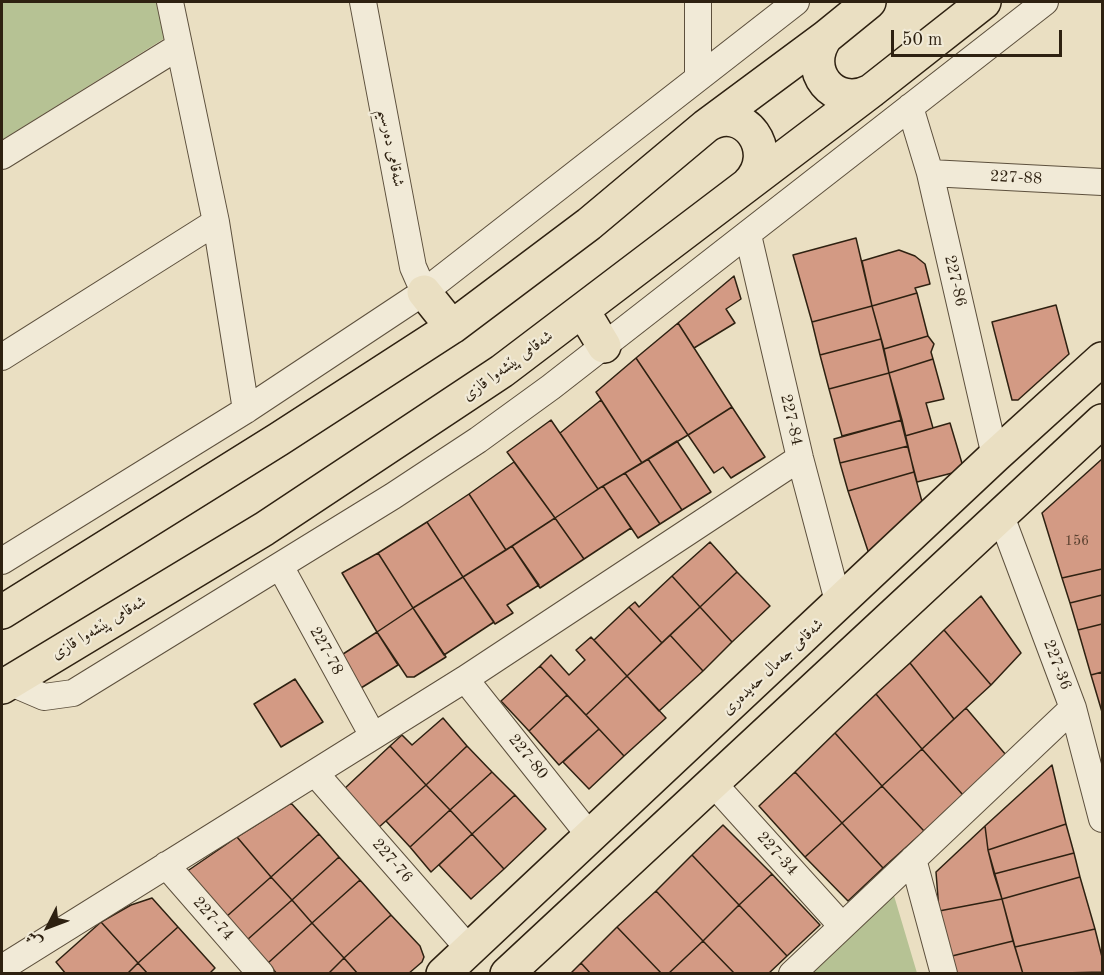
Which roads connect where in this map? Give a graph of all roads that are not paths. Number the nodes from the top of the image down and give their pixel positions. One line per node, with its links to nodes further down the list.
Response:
1 (170, 2): 9 (street)
2 (363, 2): 20 (street, شەقامی دەرسیم)
3 (698, 2): 10 (street)
4 (796, 2): 10 (street)
5 (869, 2): 8 (main road)
6 (984, 2): 11 (main road, شەقامی پێشەوا قازی)
7 (1045, 2): 12 (street)
8 (826, 37): 11 (main road); 13 (main road)
9 (178, 47): 14 (street); 18 (street)
10 (698, 76): 20 (street)
11 (871, 91): 17 (main road, شەقامی پێشەوا قازی)
12 (910, 107): 15 (street, 227-86); 19 (street)
13 (706, 126): 17 (main road); 22 (main road)
14 (2, 156)
15 (930, 173): 16 (street, 227-88); 28 (street, 227-86)
16 (1102, 182)
17 (748, 184): 21 (main road, شەقامی پێشەوا قازی)
18 (216, 222): 24 (street); 26 (street)
19 (748, 235): 23 (street); 29 (street, 227-84)
20 (424, 292): 22 (main road); 26 (street)
21 (583, 311): 23 (main road); 36 (main road, شەقامی پێشەوا قازی)
22 (452, 327): 34 (main road)
23 (604, 346): 32 (street)
24 (2, 357)
25 (1102, 359): 28 (main road, شەقامی جەمال حەیدەری)
26 (246, 410): 31 (street)
27 (1102, 421): 30 (main road)
28 (995, 456): 33 (main road, شەقامی جەمال حەیدەری)
29 (800, 458): 33 (street, 227-84); 35 (street)
30 (1001, 516): 37 (street, 227-36); 40 (main road)
31 (2, 561)
32 (280, 566): 36 (street); 38 (street, 227-78)
33 (839, 605): 42 (main road, شەقامی جەمال حەیدەری)
34 (2, 612)
35 (465, 679): 38 (street); 42 (street, 227-80)
36 (5, 684)
37 (1073, 708): 41 (street, 227-36); 43 (street)
38 (373, 736): 39 (street)
39 (315, 772): 44 (street); 46 (street, 227-76)
40 (712, 782): 45 (street, 227-34); 50 (main road)
41 (1102, 819)
42 (590, 836): 46 (main road, شەقامی جەمال حەیدەری)
43 (913, 859): 45 (street); 52 (street)
44 (166, 865): 47 (street); 48 (street, 227-74)
45 (842, 926): 51 (street)
46 (469, 949): 49 (main road, شەقامی جەمال حەیدەری)
47 (18, 966)
48 (261, 974)
49 (443, 974)
50 (507, 974)
51 (792, 974)
52 (944, 974)

